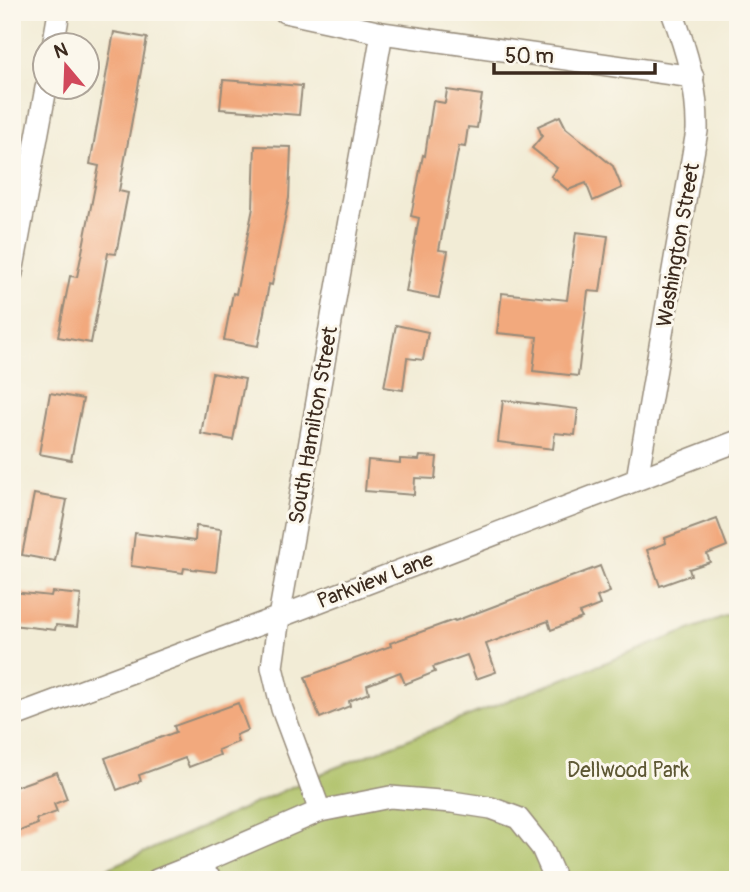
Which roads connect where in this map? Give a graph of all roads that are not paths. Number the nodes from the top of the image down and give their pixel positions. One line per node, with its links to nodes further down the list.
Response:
1 (59, 12): 4 (street)
2 (285, 12): 5 (street)
3 (672, 12): 6 (street, Washington Street)
4 (55, 32)
5 (382, 33): 6 (street); 11 (street, South Hamilton Street)
6 (693, 77): 10 (street, Washington Street)
7 (43, 102): 8 (street)
8 (12, 273)
9 (738, 441): 10 (street, Parkview Lane)
10 (637, 479): 11 (street, Parkview Lane)
11 (279, 617): 12 (street, Parkview Lane); 13 (street, South Hamilton Street)
12 (12, 717)
13 (320, 811): 14 (street); 17 (street)
14 (195, 865): 15 (street); 16 (street)
15 (157, 880)
16 (212, 880)
17 (556, 880)

